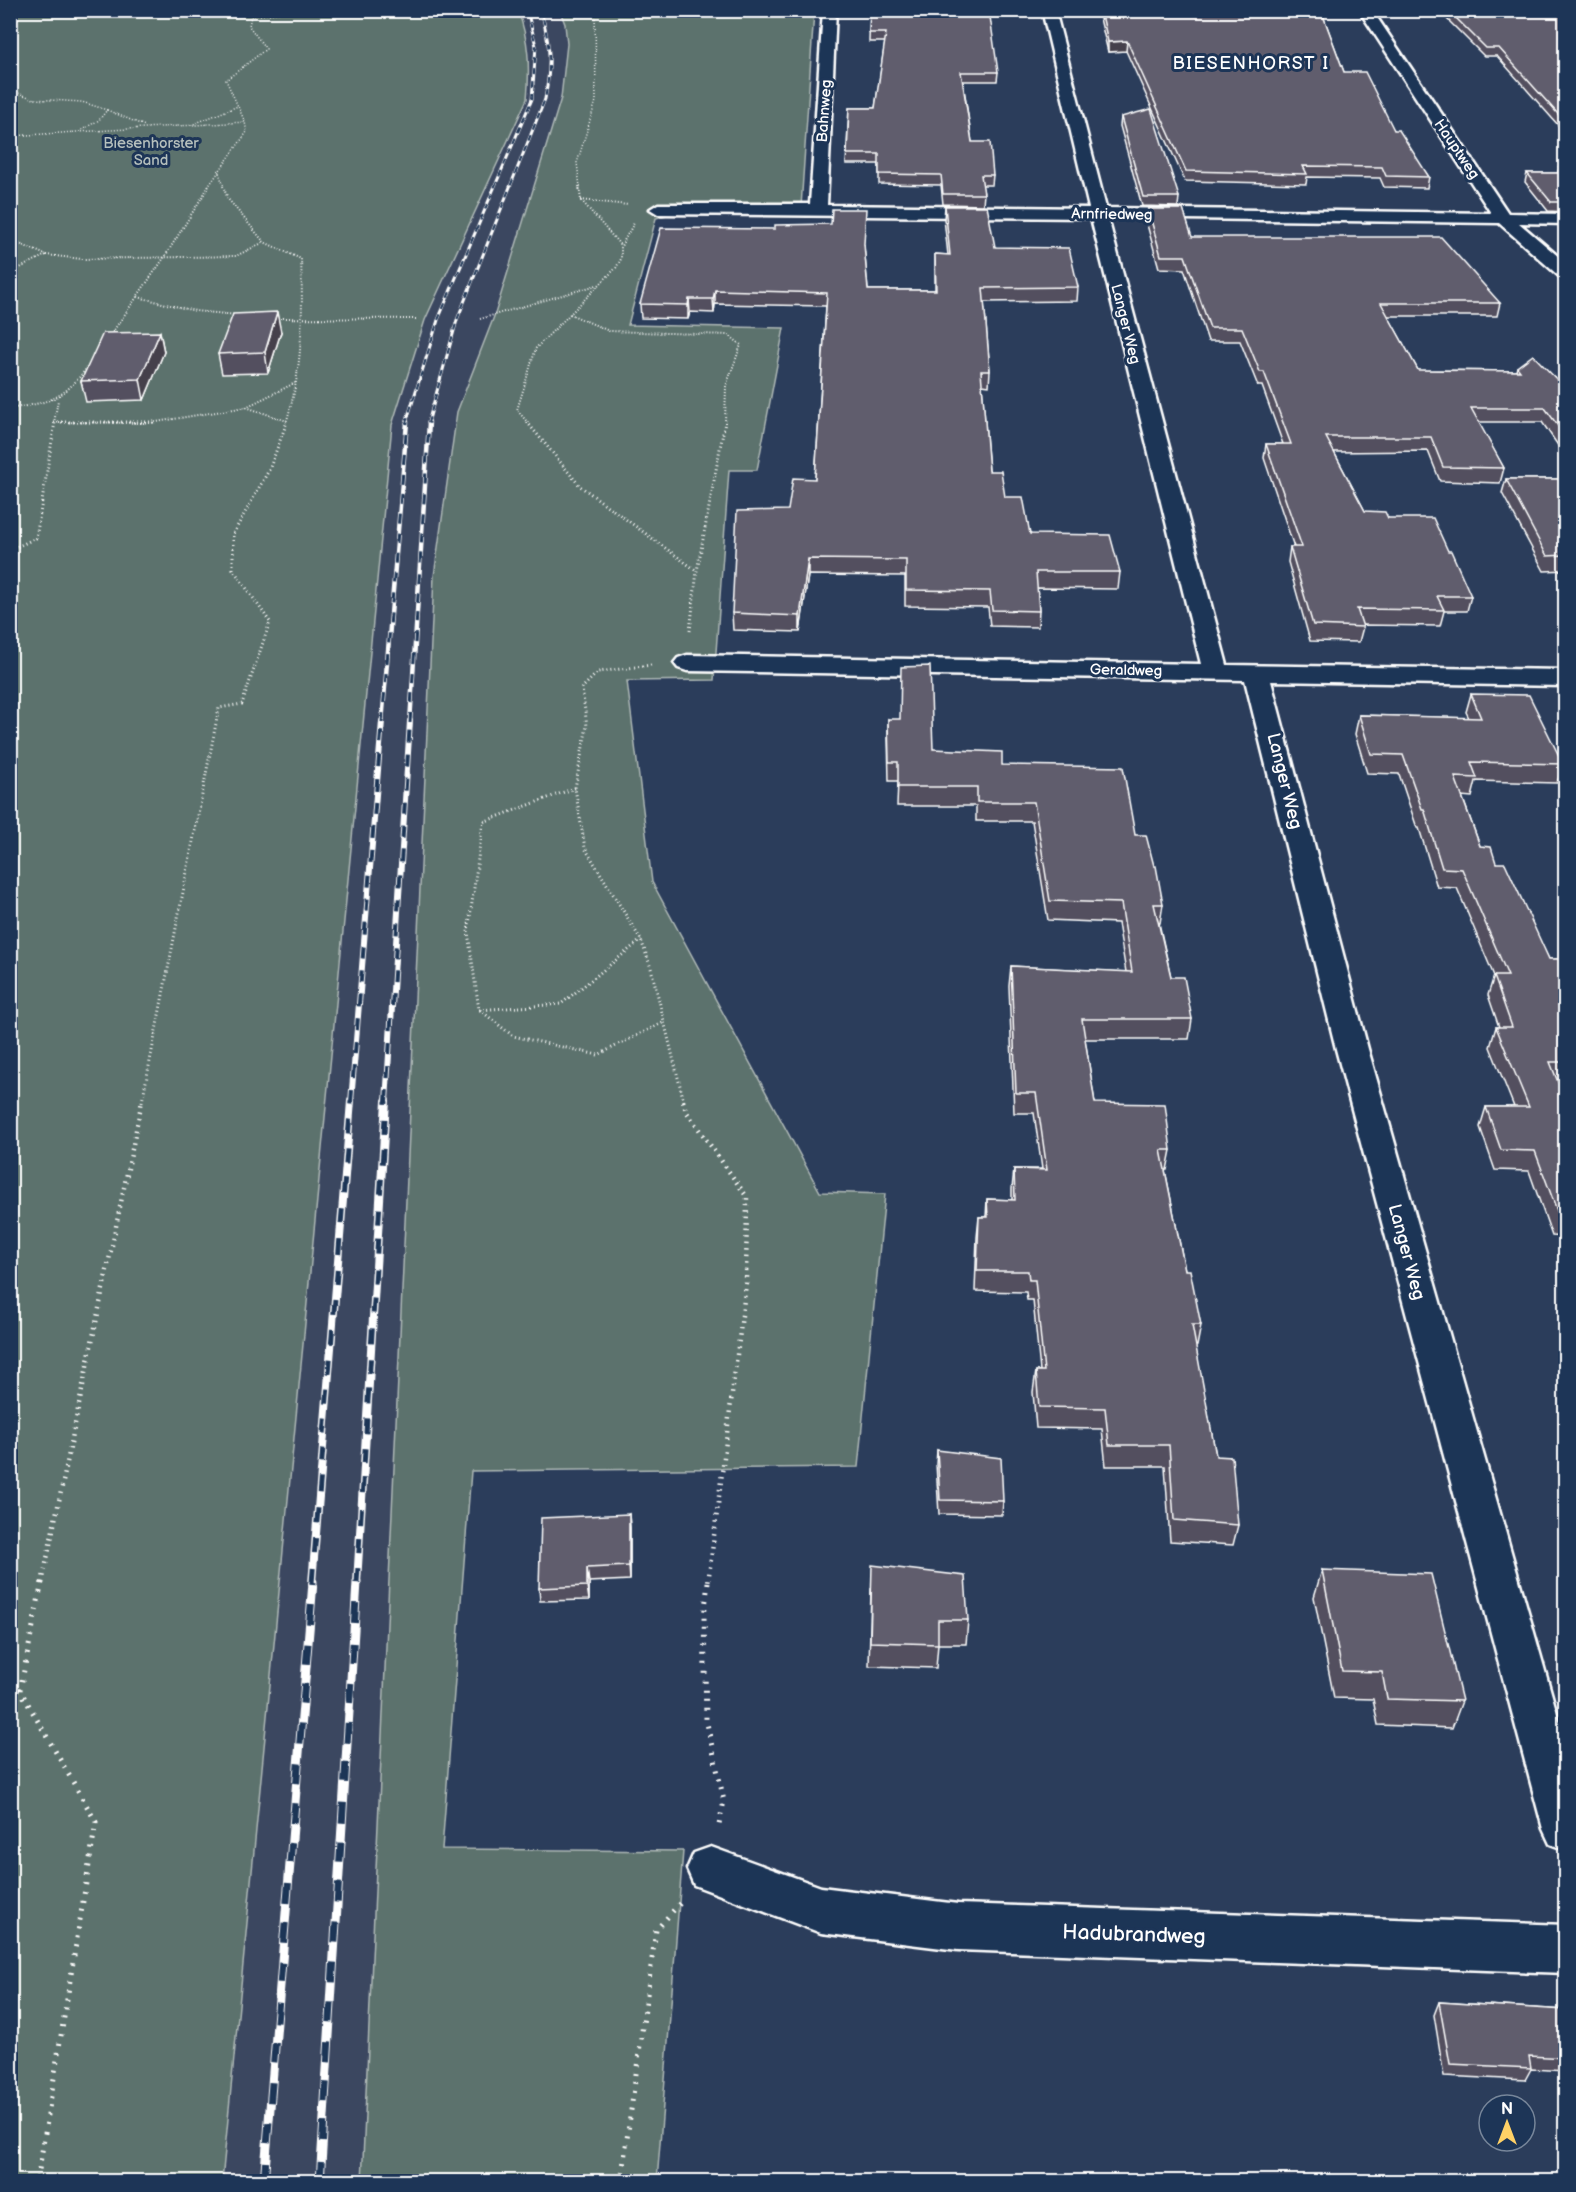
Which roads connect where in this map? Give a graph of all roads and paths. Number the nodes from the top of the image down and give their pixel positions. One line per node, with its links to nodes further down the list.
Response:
1 (252, 10): 7 (path)
2 (299, 10): 7 (path)
3 (595, 10): 17 (path)
4 (830, 10): 19 (street, Bahnweg)
5 (1048, 10): 20 (street, Langer Weg)
6 (1365, 10): 21 (street, Hauptweg)
7 (251, 16): 9 (path)
8 (10, 90): 10 (path)
9 (238, 106): 11 (path); 12 (path)
10 (107, 110): 13 (path); 14 (path)
11 (245, 122): 12 (path); 16 (path)
12 (188, 126): 13 (path)
13 (148, 128): 14 (path)
14 (80, 132): 15 (path)
15 (10, 136)
16 (219, 170): 24 (path); 27 (path)
17 (581, 200): 18 (path); 25 (path)
18 (658, 209): 19 (street, Arnfriedweg); 25 (path)
19 (818, 211): 20 (street, Arnfriedweg)
20 (1098, 214): 21 (street, Arnfriedweg); 50 (street, Langer Weg)
21 (1503, 218): 22 (street, Arnfriedweg); 29 (street, Hauptweg)
22 (1566, 219)
23 (10, 240): 26 (path)
24 (264, 242): 27 (path); 37 (path)
25 (621, 246): 30 (path)
26 (46, 255): 27 (path); 28 (path)
27 (164, 258): 31 (path)
28 (10, 273)
29 (1566, 273)
30 (598, 285): 32 (path); 36 (path)
31 (138, 297): 33 (path); 38 (path)
32 (570, 314): 47 (path); 47 (path)
33 (238, 315)
34 (271, 318): 37 (path)
35 (416, 319): 37 (path)
36 (480, 319)
37 (303, 320): 40 (path)
38 (104, 344)
39 (91, 362): 41 (path)
40 (296, 383): 42 (path); 44 (path)
41 (58, 400): 43 (path); 45 (path)
42 (246, 407): 44 (path); 45 (path)
43 (10, 409)
44 (287, 421): 58 (path)
45 (53, 422): 46 (path)
46 (10, 550)
47 (697, 571): 48 (path)
48 (687, 663): 50 (street, Geraldweg)
49 (653, 664): 53 (path)
50 (1216, 672): 51 (street, Geraldweg)
51 (1256, 672): 52 (street, Geraldweg); 59 (street, Langer Weg)
52 (1566, 678)
53 (575, 788): 54 (path); 55 (path)
54 (641, 940): 55 (path); 56 (path)
55 (479, 1010): 56 (path)
56 (664, 1022): 60 (path)
57 (10, 1686): 58 (path)
58 (20, 1690): 62 (path)
59 (1566, 1829)
60 (711, 1869): 61 (street, Hadubrandweg); 63 (path)
61 (1566, 1949)
62 (37, 2181)
63 (621, 2181)

